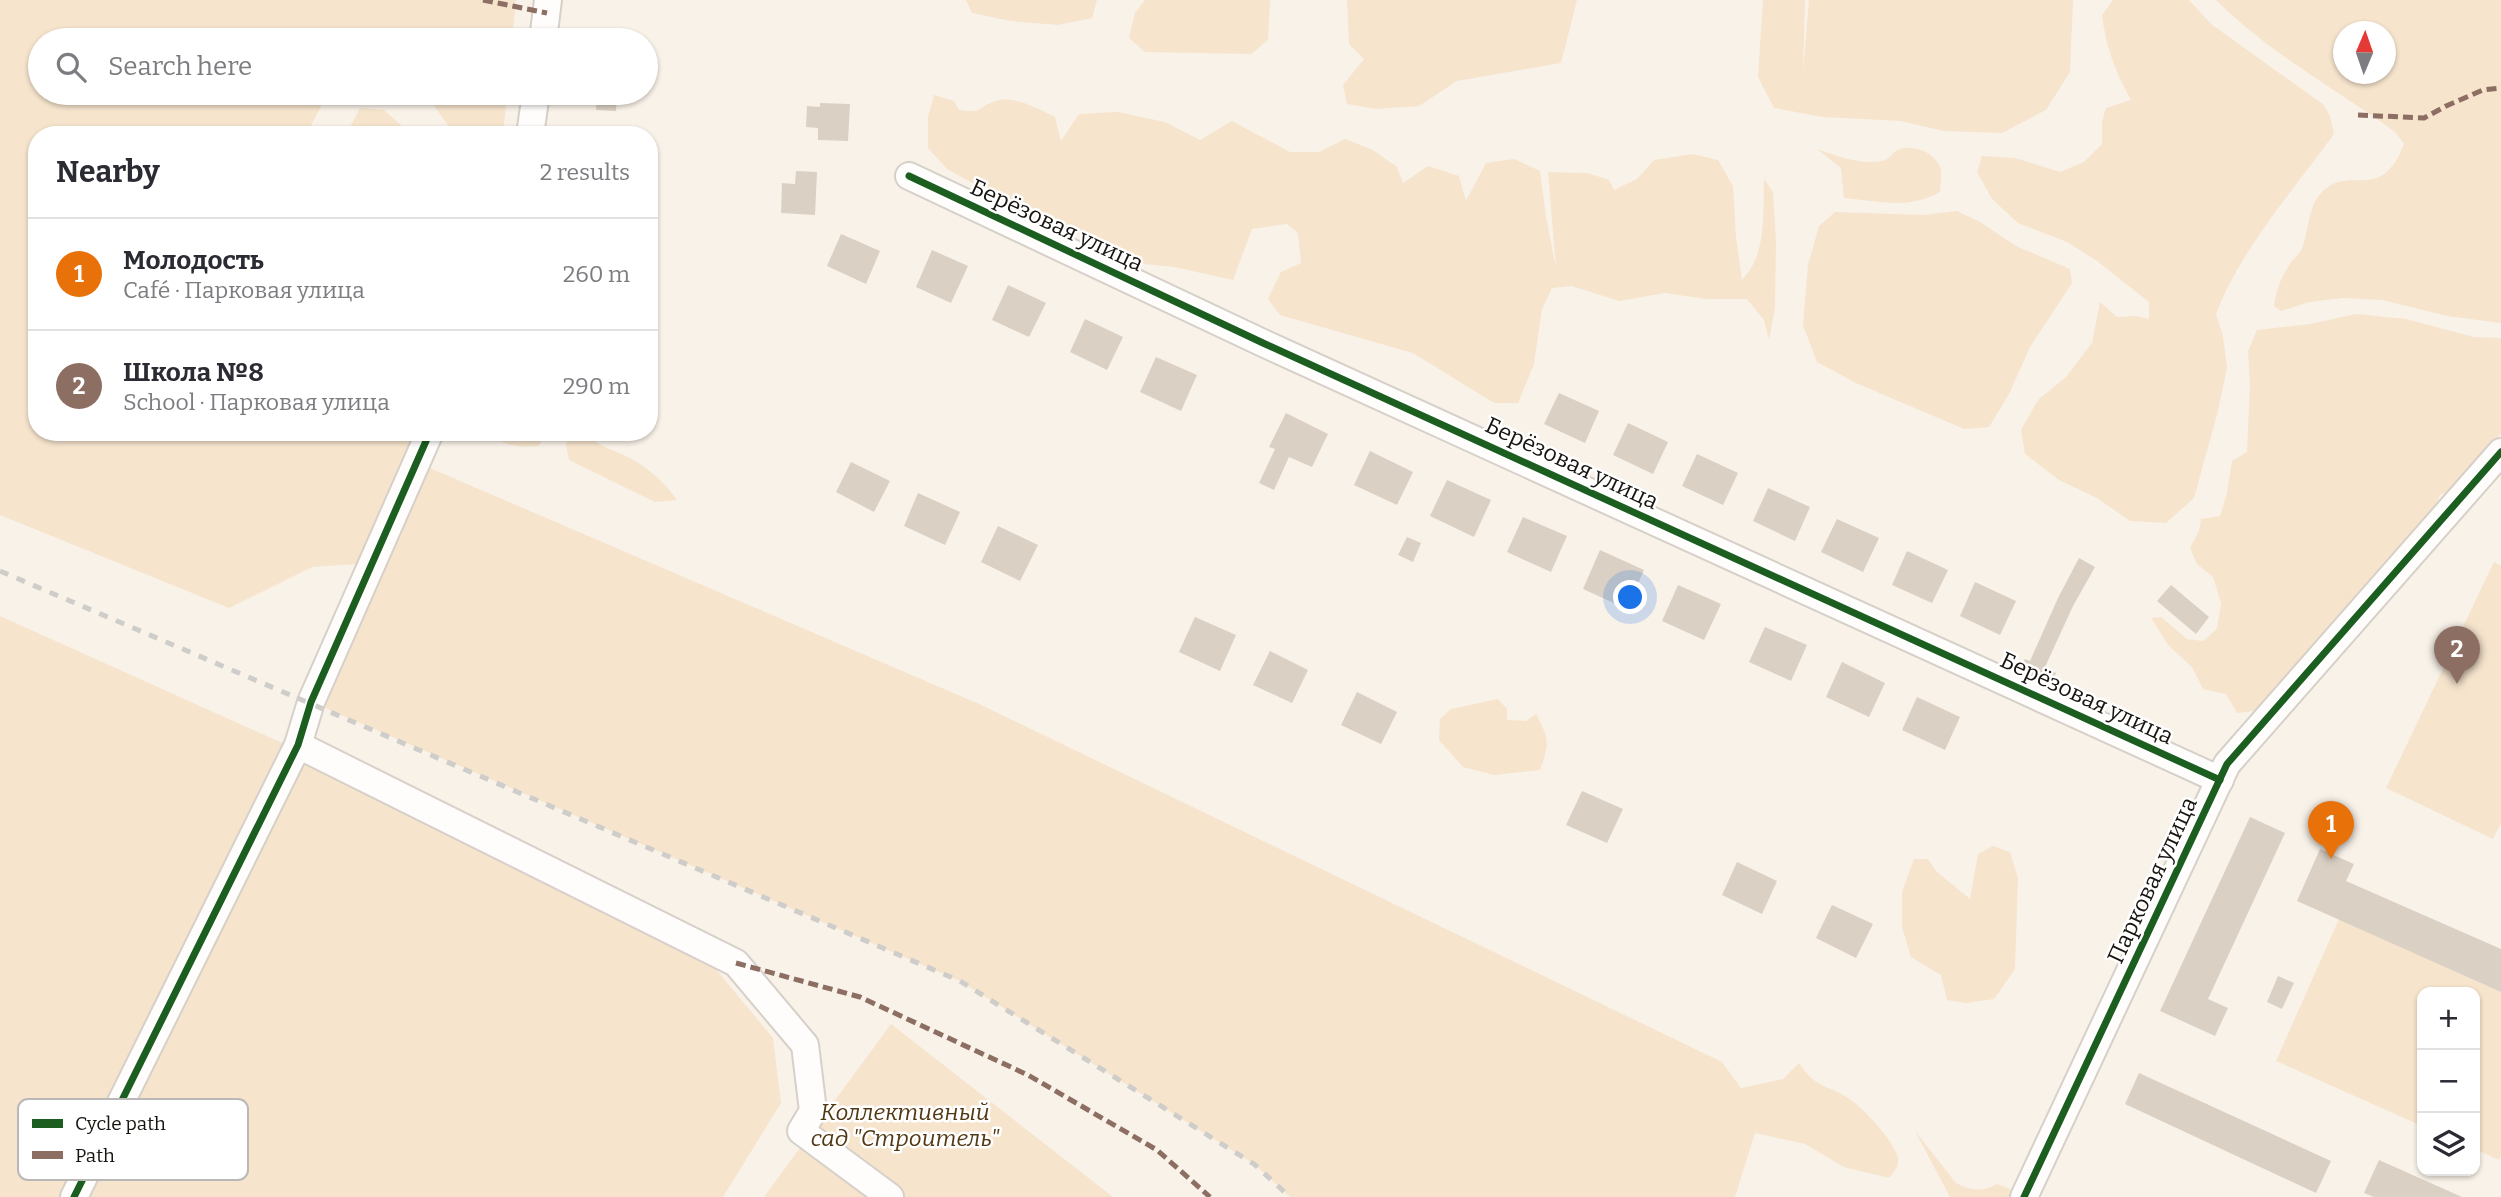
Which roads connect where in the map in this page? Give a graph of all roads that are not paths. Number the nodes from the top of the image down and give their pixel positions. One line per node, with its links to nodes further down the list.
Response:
1 (547, 7): 2 (street)
2 (544, 28)
3 (534, 105): 4 (street)
4 (531, 126)
5 (909, 176): 9 (street, Берёзовая улица)
6 (426, 441): 8 (street)
7 (2501, 452): 9 (street, Парковая улица)
8 (299, 745): 10 (street); 13 (street)
9 (2220, 780): 14 (street, Парковая улица)
10 (123, 1099)
11 (82, 1180): 12 (street)
12 (74, 1197)
13 (890, 1197)
14 (2024, 1197)

